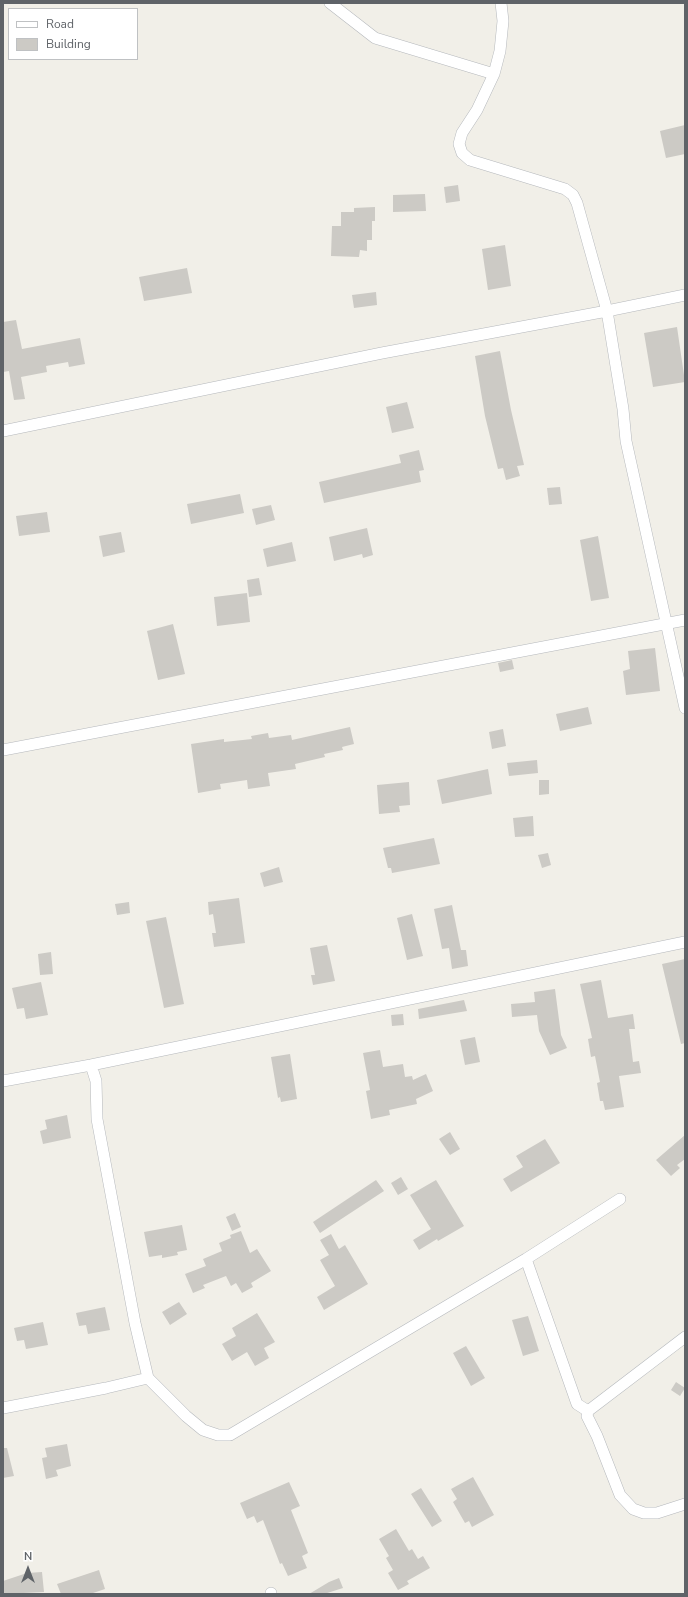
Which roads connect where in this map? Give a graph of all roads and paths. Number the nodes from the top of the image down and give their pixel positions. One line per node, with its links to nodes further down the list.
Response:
1 (330, 3): 3 (street)
2 (501, 3): 3 (street)
3 (494, 74): 5 (street)
4 (685, 294): 5 (street)
5 (606, 312): 6 (street); 8 (street)
6 (3, 431)
7 (685, 620): 8 (street)
8 (666, 624): 9 (street); 10 (street)
9 (685, 708)
10 (3, 750)
11 (685, 942): 12 (street)
12 (91, 1065): 13 (street); 17 (street)
13 (3, 1081)
14 (620, 1199): 15 (street)
15 (526, 1259): 17 (street); 19 (street)
16 (685, 1337): 19 (street)
17 (148, 1378): 18 (street)
18 (3, 1408)
19 (588, 1411): 20 (street)
20 (685, 1504)

